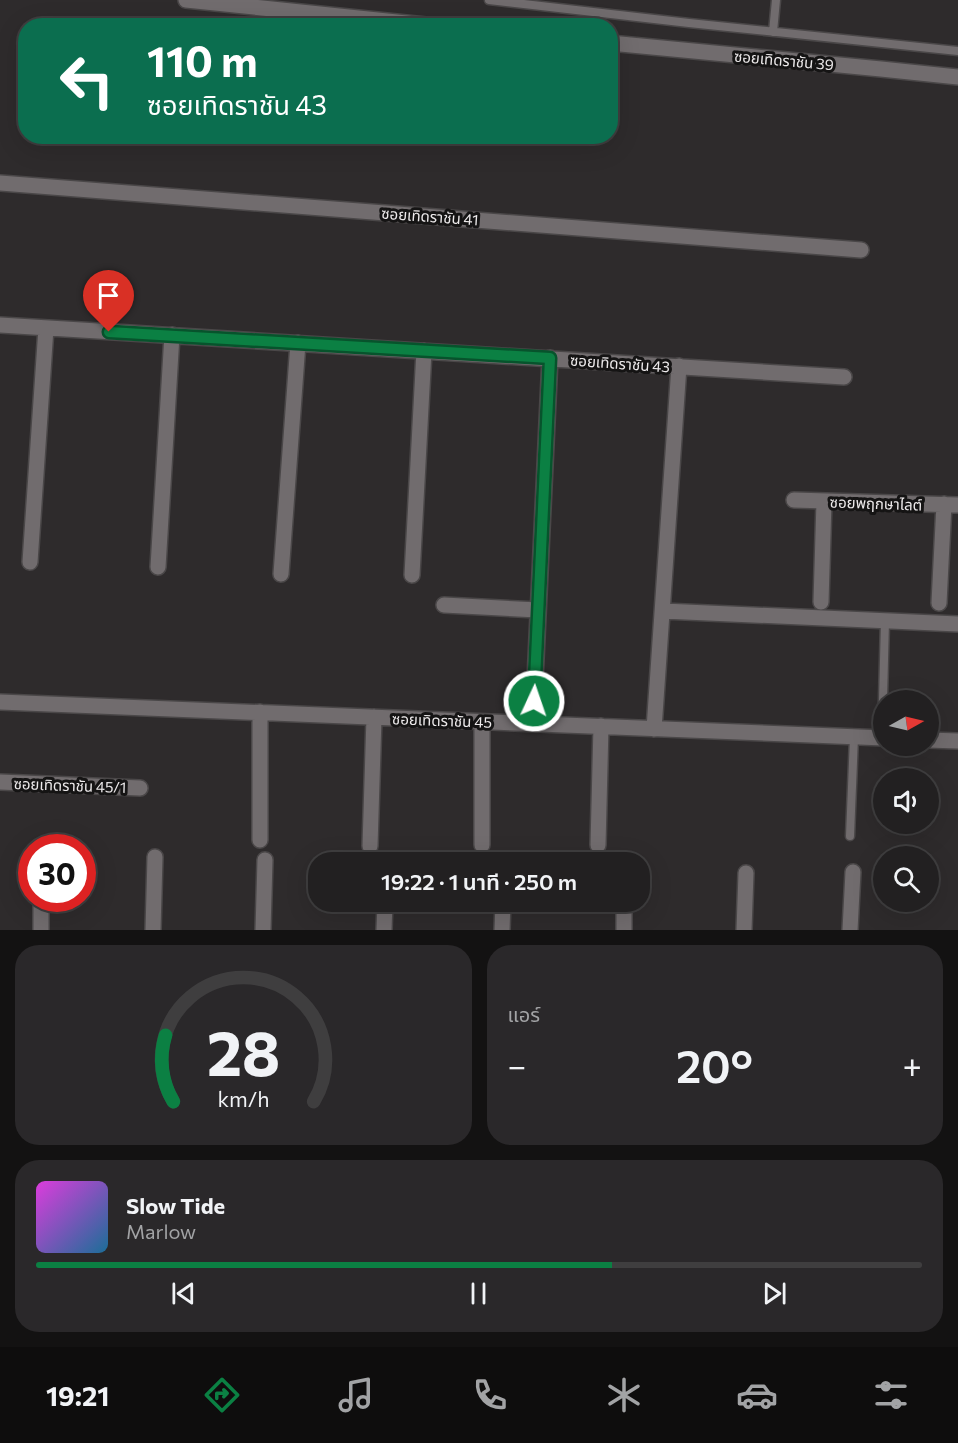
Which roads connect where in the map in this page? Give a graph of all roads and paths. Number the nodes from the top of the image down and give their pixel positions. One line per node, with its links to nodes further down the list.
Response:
1 (186, 0): 5 (street)
2 (489, 0): 4 (lane)
3 (776, 0): 6 (lane)
4 (563, 4): 6 (lane)
5 (358, 18)
6 (772, 32): 8 (lane)
7 (618, 44): 9 (street, ซอยเทิดราชัน 39)
8 (958, 51)
9 (958, 77)
10 (0, 183): 11 (street, ซอยเทิดราชัน 41)
11 (861, 250)
12 (0, 325): 13 (street, ซอยเทิดราชัน 43)
13 (46, 328): 14 (street, ซอยเทิดราชัน 43); 23 (street)
14 (172, 336): 15 (street, ซอยเทิดราชัน 43); 24 (street)
15 (298, 343): 16 (street, ซอยเทิดราชัน 43); 25 (street)
16 (424, 351): 17 (street, ซอยเทิดราชัน 43); 26 (street)
17 (550, 358): 18 (street, ซอยเทิดราชัน 43); 30 (street)
18 (680, 366): 19 (street, ซอยเทิดราชัน 43); 31 (street)
19 (844, 376)
20 (794, 500): 21 (street, ซอยพฤกษาไลต์)
21 (824, 501): 22 (street, ซอยพฤกษาไลต์); 27 (street)
22 (951, 505): 28 (street)
23 (30, 562)
24 (159, 567)
25 (281, 574)
26 (412, 575)
27 (821, 602)
28 (939, 603)
29 (444, 605): 30 (street)
30 (538, 610): 39 (street)
31 (663, 611): 32 (street); 41 (street)
32 (885, 621): 33 (street); 34 (lane)
33 (958, 624)
34 (884, 690)
35 (0, 702): 36 (street, ซอยเทิดราชัน 45)
36 (260, 712): 37 (street, ซอยเทิดราชัน 45); 49 (street)
37 (374, 717): 38 (street, ซอยเทิดราชัน 45); 52 (street)
38 (482, 722): 39 (street, ซอยเทิดราชัน 45); 50 (street)
39 (533, 723): 40 (street, ซอยเทิดราชัน 45)
40 (601, 726): 41 (street, ซอยเทิดราชัน 45); 51 (street)
41 (654, 729): 42 (street, ซอยเทิดราชัน 45)
42 (854, 737): 43 (street, ซอยเทิดราชัน 45); 48 (lane)
43 (873, 738)
44 (939, 740): 45 (street)
45 (958, 741)
46 (0, 783): 47 (street, ซอยเทิดราชัน 45/1)
47 (140, 788)
48 (850, 836)
49 (260, 840)
50 (482, 845)
51 (598, 845)
52 (370, 846)
53 (155, 857): 62 (street)
54 (265, 860): 63 (street)
55 (854, 872): 68 (street)
56 (746, 873): 67 (street)
57 (42, 912): 61 (street)
58 (385, 912): 64 (street)
59 (503, 912): 65 (street)
60 (624, 912): 66 (street)
61 (41, 930)
62 (153, 930)
63 (263, 930)
64 (384, 930)
65 (502, 930)
66 (624, 930)
67 (744, 930)
68 (850, 930)

